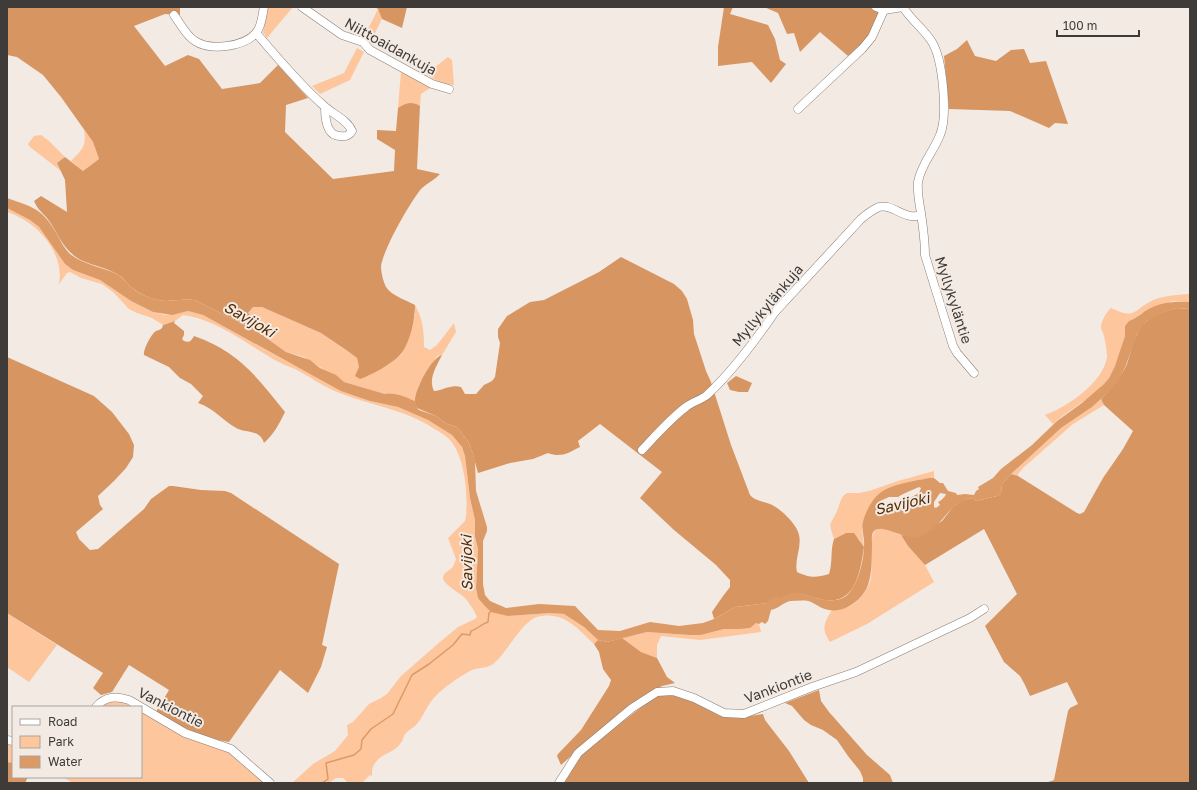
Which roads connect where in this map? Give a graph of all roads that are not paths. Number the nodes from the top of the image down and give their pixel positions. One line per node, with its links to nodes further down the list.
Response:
1 (264, 7): 7 (street)
2 (302, 7): 8 (street, Niittoaidankuja)
3 (876, 7): 5 (street)
4 (903, 7): 5 (street); 11 (street, Myllykyläntie)
5 (884, 10): 10 (street)
6 (174, 15): 7 (street)
7 (256, 34): 9 (street)
8 (449, 90)
9 (324, 107)
10 (798, 109)
11 (921, 215): 12 (street, Myllykyläntie); 13 (street, Myllykylänkuja)
12 (974, 373)
13 (642, 450)
14 (984, 609): 19 (street, Vankiontie)
15 (97, 706): 16 (street, Vankiontie)
16 (139, 706)
17 (142, 708): 18 (street, Vankiontie)
18 (270, 783)
19 (559, 783)

